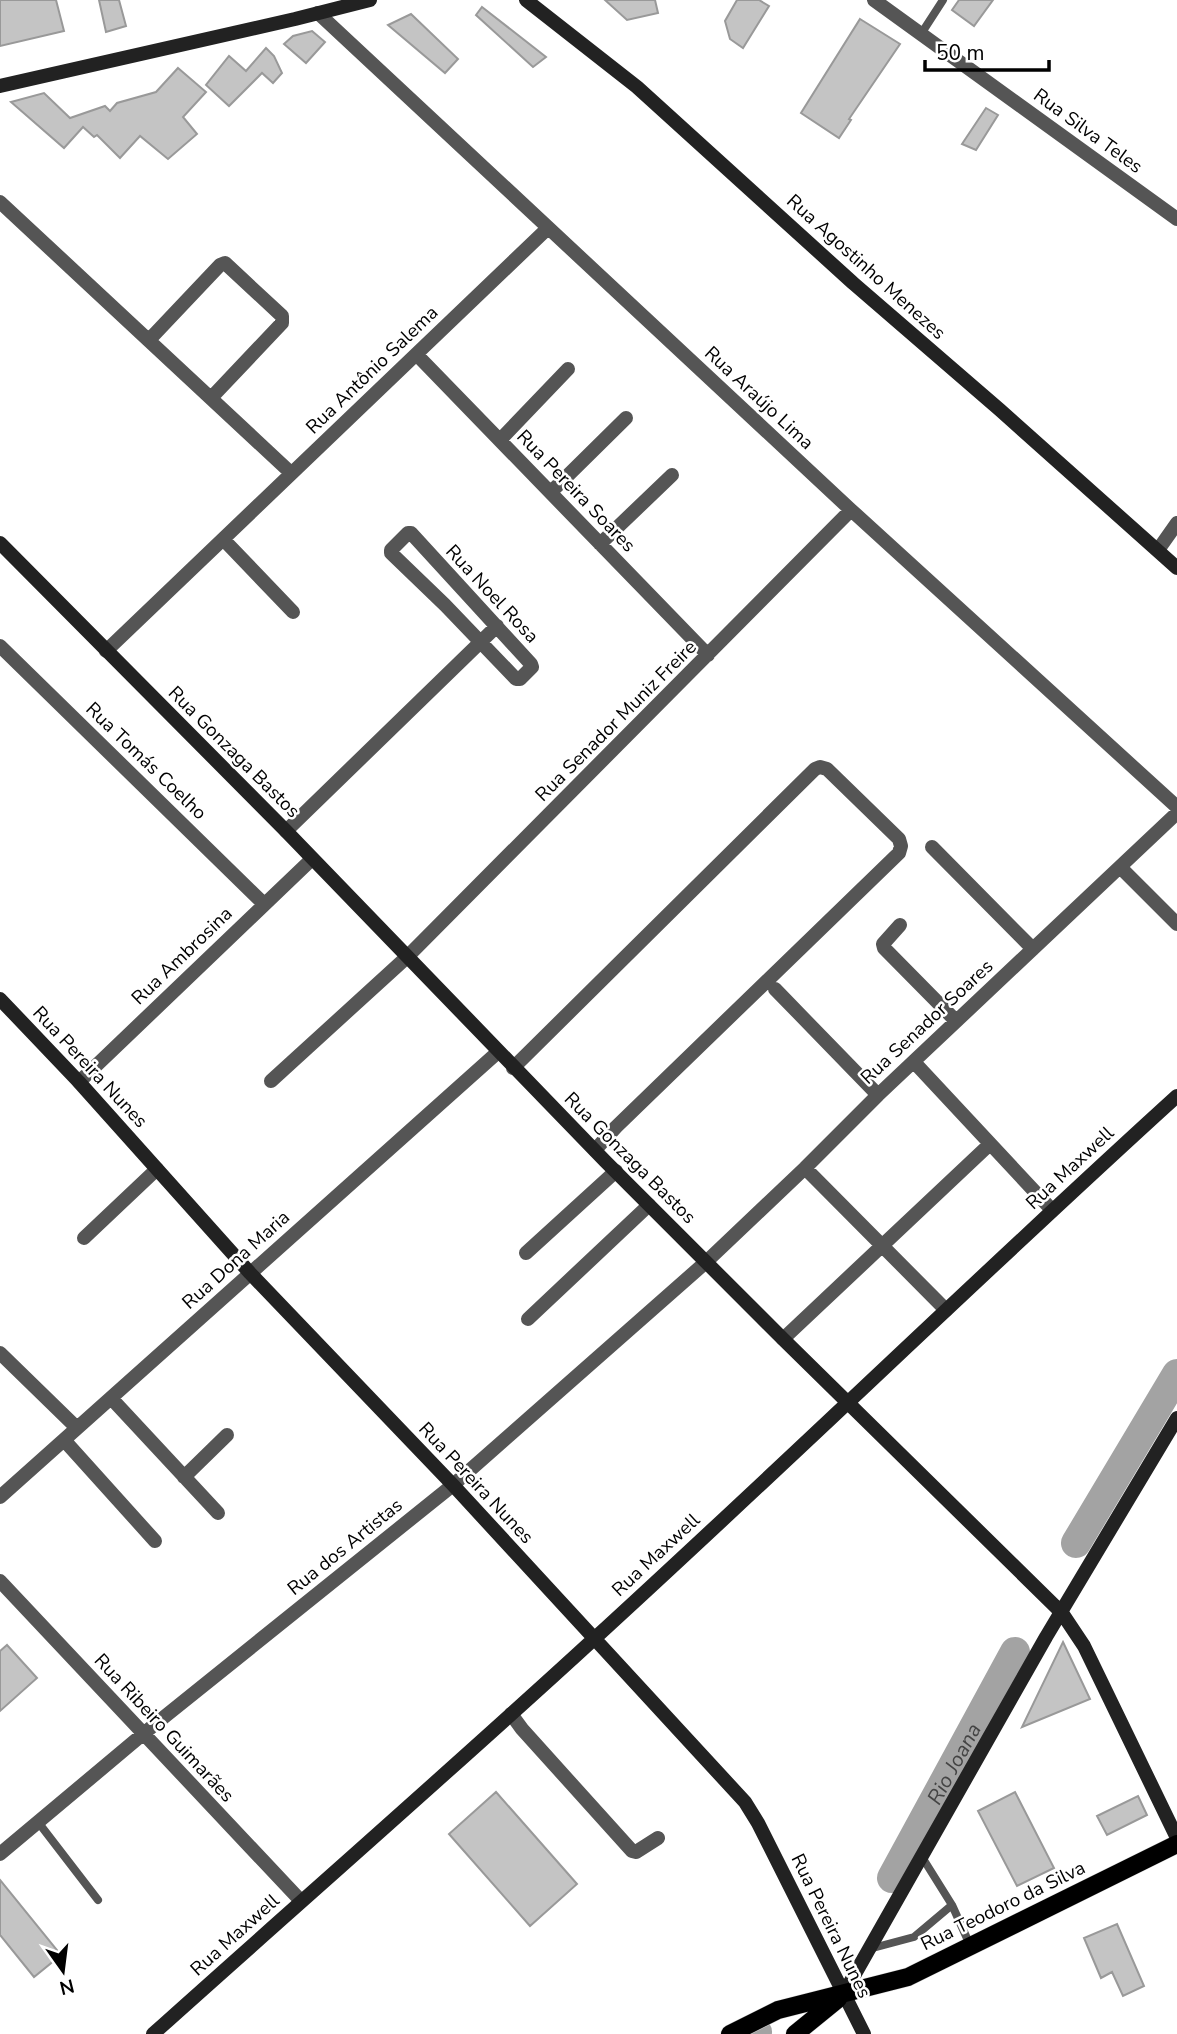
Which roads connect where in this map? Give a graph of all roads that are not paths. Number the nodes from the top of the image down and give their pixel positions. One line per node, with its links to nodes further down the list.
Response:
1 (370, 0): 5 (main road)
2 (526, 0): 25 (main road, Rua Agostinho Menezes)
3 (874, 0): 6 (street, Rua Silva Teles)
4 (943, 0): 6 (lane)
5 (318, 13): 7 (main road); 10 (street, Rua Araújo Lima)
6 (921, 34): 9 (street, Rua Silva Teles)
7 (0, 86)
8 (0, 202): 11 (street)
9 (1177, 219)
10 (548, 228): 12 (street, Rua Antônio Salema); 20 (street, Rua Araújo Lima)
11 (149, 340): 14 (street); 14 (street)
12 (417, 355): 16 (street, Rua Pereira Soares); 17 (street, Rua Antônio Salema)
13 (568, 369): 16 (street)
14 (211, 398): 17 (street)
15 (626, 418): 19 (street)
16 (500, 440): 19 (street, Rua Pereira Soares)
17 (291, 473): 22 (street, Rua Antônio Salema)
18 (671, 475): 24 (street)
19 (551, 492): 24 (street, Rua Pereira Soares)
20 (851, 510): 32 (street, Rua Senador Muniz Freire); 33 (street, Rua Araújo Lima)
21 (1177, 523): 25 (street)
22 (223, 539): 27 (street); 31 (street, Rua Antônio Salema)
23 (0, 542): 31 (main road, Rua Gonzaga Bastos)
24 (600, 544): 32 (street, Rua Pereira Soares)
25 (1158, 550): 26 (main road, Rua Agostinho Menezes)
26 (1177, 568)
27 (293, 612)
28 (497, 626): 29 (street); 29 (street, Rua Noel Rosa); 29 (street, Rua Noel Rosa)
29 (482, 642): 35 (street)
30 (0, 646): 39 (street, Rua Tomás Coelho)
31 (106, 651): 35 (main road, Rua Gonzaga Bastos)
32 (708, 655): 43 (street, Rua Senador Muniz Freire)
33 (1177, 807)
34 (1177, 813): 38 (street, Rua Senador Soares)
35 (286, 831): 37 (main road, Rua Gonzaga Bastos)
36 (932, 847): 42 (street)
37 (312, 859): 39 (street, Rua Ambrosina); 43 (main road, Rua Gonzaga Bastos)
38 (1121, 868): 40 (street); 42 (street, Rua Senador Soares)
39 (264, 904): 51 (street, Rua Ambrosina)
40 (1177, 924)
41 (900, 925): 46 (street)
42 (1033, 949): 46 (street, Rua Senador Soares)
43 (407, 957): 47 (main road, Rua Gonzaga Bastos); 50 (street, Rua Senador Muniz Freire)
44 (775, 989): 52 (street)
45 (0, 999): 51 (main road, Rua Pereira Nunes)
46 (956, 1021): 48 (street, Rua Senador Soares)
47 (498, 1052): 49 (main road, Rua Gonzaga Bastos); 65 (street, Rua Dona Maria)
48 (914, 1062): 52 (street, Rua Senador Soares); 54 (street)
49 (513, 1068): 55 (main road, Rua Gonzaga Bastos); 55 (street)
50 (271, 1081)
51 (79, 1082): 57 (main road, Rua Pereira Nunes)
52 (878, 1095): 56 (street, Rua Senador Soares)
53 (1177, 1096): 60 (main road, Rua Maxwell)
54 (990, 1144): 60 (street); 62 (street)
55 (595, 1150): 58 (main road, Rua Gonzaga Bastos)
56 (805, 1168): 62 (street); 64 (street, Rua Senador Soares)
57 (157, 1169): 61 (street); 65 (main road, Rua Pereira Nunes)
58 (615, 1171): 59 (main road, Rua Gonzaga Bastos); 63 (street)
59 (649, 1205): 64 (main road, Rua Gonzaga Bastos); 67 (street)
60 (1052, 1210): 66 (main road, Rua Maxwell)
61 (84, 1238)
62 (882, 1246): 66 (street); 68 (street)
63 (526, 1253)
64 (706, 1262): 68 (main road, Rua Gonzaga Bastos); 77 (street, Rua dos Artistas)
65 (250, 1273): 70 (street, Rua Dona Maria); 77 (main road, Rua Pereira Nunes)
66 (946, 1310): 71 (main road, Rua Maxwell)
67 (528, 1320)
68 (783, 1339): 71 (main road, Rua Gonzaga Bastos)
69 (0, 1353): 73 (street)
70 (111, 1398): 73 (street, Rua Dona Maria); 76 (street)
71 (848, 1403): 82 (main road, Rua Gonzaga Bastos); 83 (main road, Rua Maxwell)
72 (1177, 1418): 82 (main road)
73 (77, 1428): 75 (street, Rua Dona Maria)
74 (227, 1435): 76 (street)
75 (64, 1440): 78 (street, Rua Dona Maria); 80 (street)
76 (184, 1477): 79 (street)
77 (453, 1485): 83 (main road, Rua Pereira Nunes); 85 (street, Rua dos Artistas)
78 (0, 1497)
79 (218, 1513)
80 (155, 1541)
81 (0, 1581): 85 (street, Rua Ribeiro Guimarães)
82 (1062, 1613): 88 (main road, Rua Gonzaga Bastos); 91 (main road)
83 (594, 1639): 84 (main road, Rua Maxwell); 97 (main road, Rua Pereira Nunes)
84 (511, 1714): 87 (street); 93 (main road, Rua Maxwell)
85 (143, 1734): 86 (street, Rua dos Artistas); 93 (street, Rua Ribeiro Guimarães)
86 (38, 1822): 90 (street, Rua dos Artistas); 92 (lane)
87 (658, 1838)
88 (1177, 1838)
89 (1177, 1844): 95 (main road, Rua Teodoro da Silva)
90 (0, 1854)
91 (922, 1857): 94 (lane); 96 (main road)
92 (98, 1900)
93 (302, 1901): 98 (main road, Rua Maxwell)
94 (952, 1905): 95 (lane); 96 (lane)
95 (970, 1945): 97 (main road, Rua Teodoro da Silva)
96 (869, 1949): 97 (main road)
97 (843, 1995): 99 (main road, Rua Teodoro da Silva); 100 (main road); 101 (main road, Rua Pereira Nunes)
98 (153, 2034)
99 (730, 2034)
100 (794, 2034)
101 (863, 2034)

